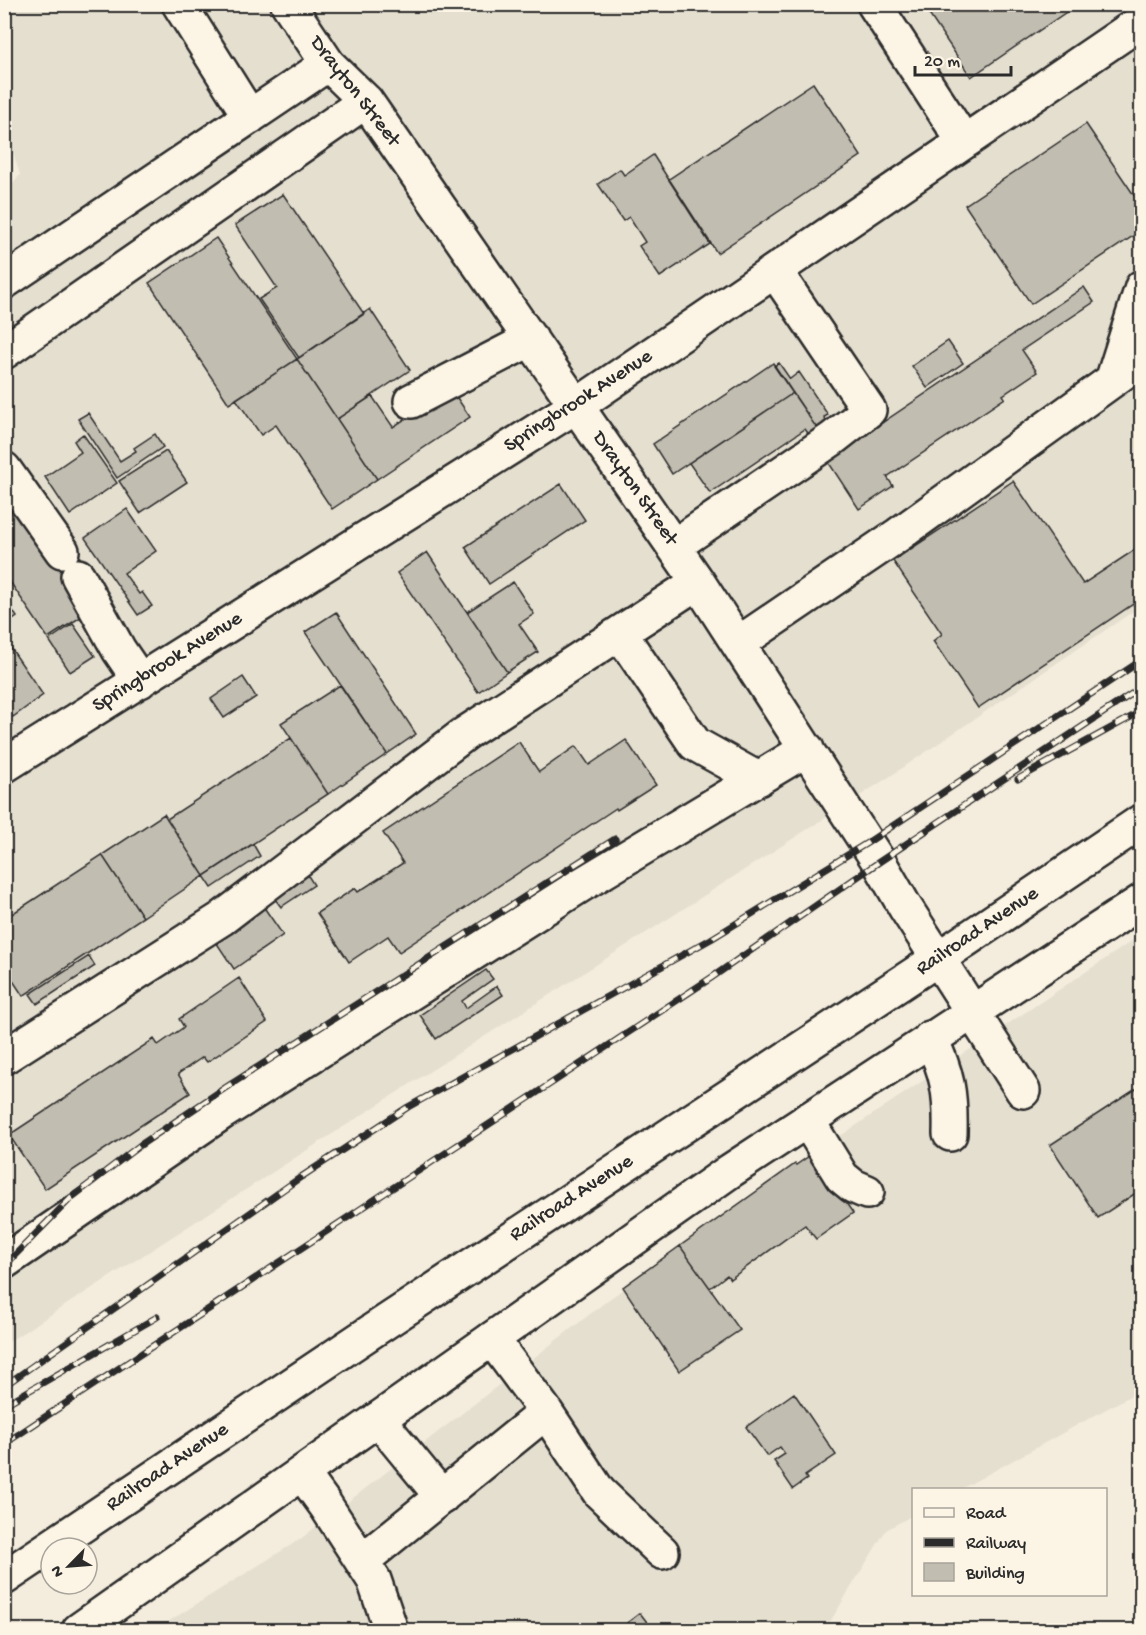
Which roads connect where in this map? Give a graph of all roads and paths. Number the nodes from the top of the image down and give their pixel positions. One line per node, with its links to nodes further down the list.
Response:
1 (179, 4): 7 (main road)
2 (288, 4): 5 (main road, Drayton Street)
3 (874, 4): 8 (main road)
4 (1142, 21): 8 (main road, Springbrook Avenue)
5 (328, 64): 6 (main road, Drayton Street); 7 (main road)
6 (366, 100): 12 (main road, Drayton Street); 13 (main road)
7 (250, 117): 10 (main road)
8 (964, 142): 9 (main road, Springbrook Avenue)
9 (775, 271): 17 (main road, Springbrook Avenue); 19 (main road)
10 (4, 282)
11 (1142, 287): 15 (main road)
12 (531, 339): 16 (main road); 17 (main road, Drayton Street)
13 (4, 352)
14 (1142, 359): 15 (main road)
15 (1113, 378): 22 (main road)
16 (411, 401)
17 (576, 406): 19 (main road, Drayton Street); 23 (main road, Springbrook Avenue)
18 (4, 469): 23 (main road)
19 (674, 546): 20 (main road, Drayton Street)
20 (698, 582): 21 (main road); 22 (main road, Drayton Street)
21 (620, 633): 26 (main road); 32 (main road)
22 (739, 643): 24 (main road, Drayton Street)
23 (140, 681): 25 (main road, Springbrook Avenue)
24 (807, 749): 26 (main road); 29 (main road, Drayton Street)
25 (4, 766)
26 (758, 779): 37 (main road)
27 (1142, 821): 29 (main road, Railroad Avenue)
28 (1142, 901): 30 (main road)
29 (939, 958): 30 (main road, Drayton Street); 45 (main road, Railroad Avenue)
30 (973, 1012): 31 (main road); 33 (main road, Drayton Street)
31 (930, 1038): 34 (main road); 35 (main road)
32 (4, 1057)
33 (1023, 1091)
34 (807, 1120): 36 (main road); 38 (main road)
35 (950, 1134)
36 (867, 1192)
37 (4, 1262)
38 (492, 1339): 39 (main road); 40 (main road)
39 (546, 1413): 42 (main road); 43 (main road)
40 (378, 1419): 41 (main road); 42 (main road)
41 (302, 1473): 44 (main road); 46 (main road)
42 (442, 1497): 44 (main road)
43 (662, 1552)
44 (362, 1561): 47 (main road)
45 (4, 1578)
46 (79, 1630)
47 (391, 1630)

